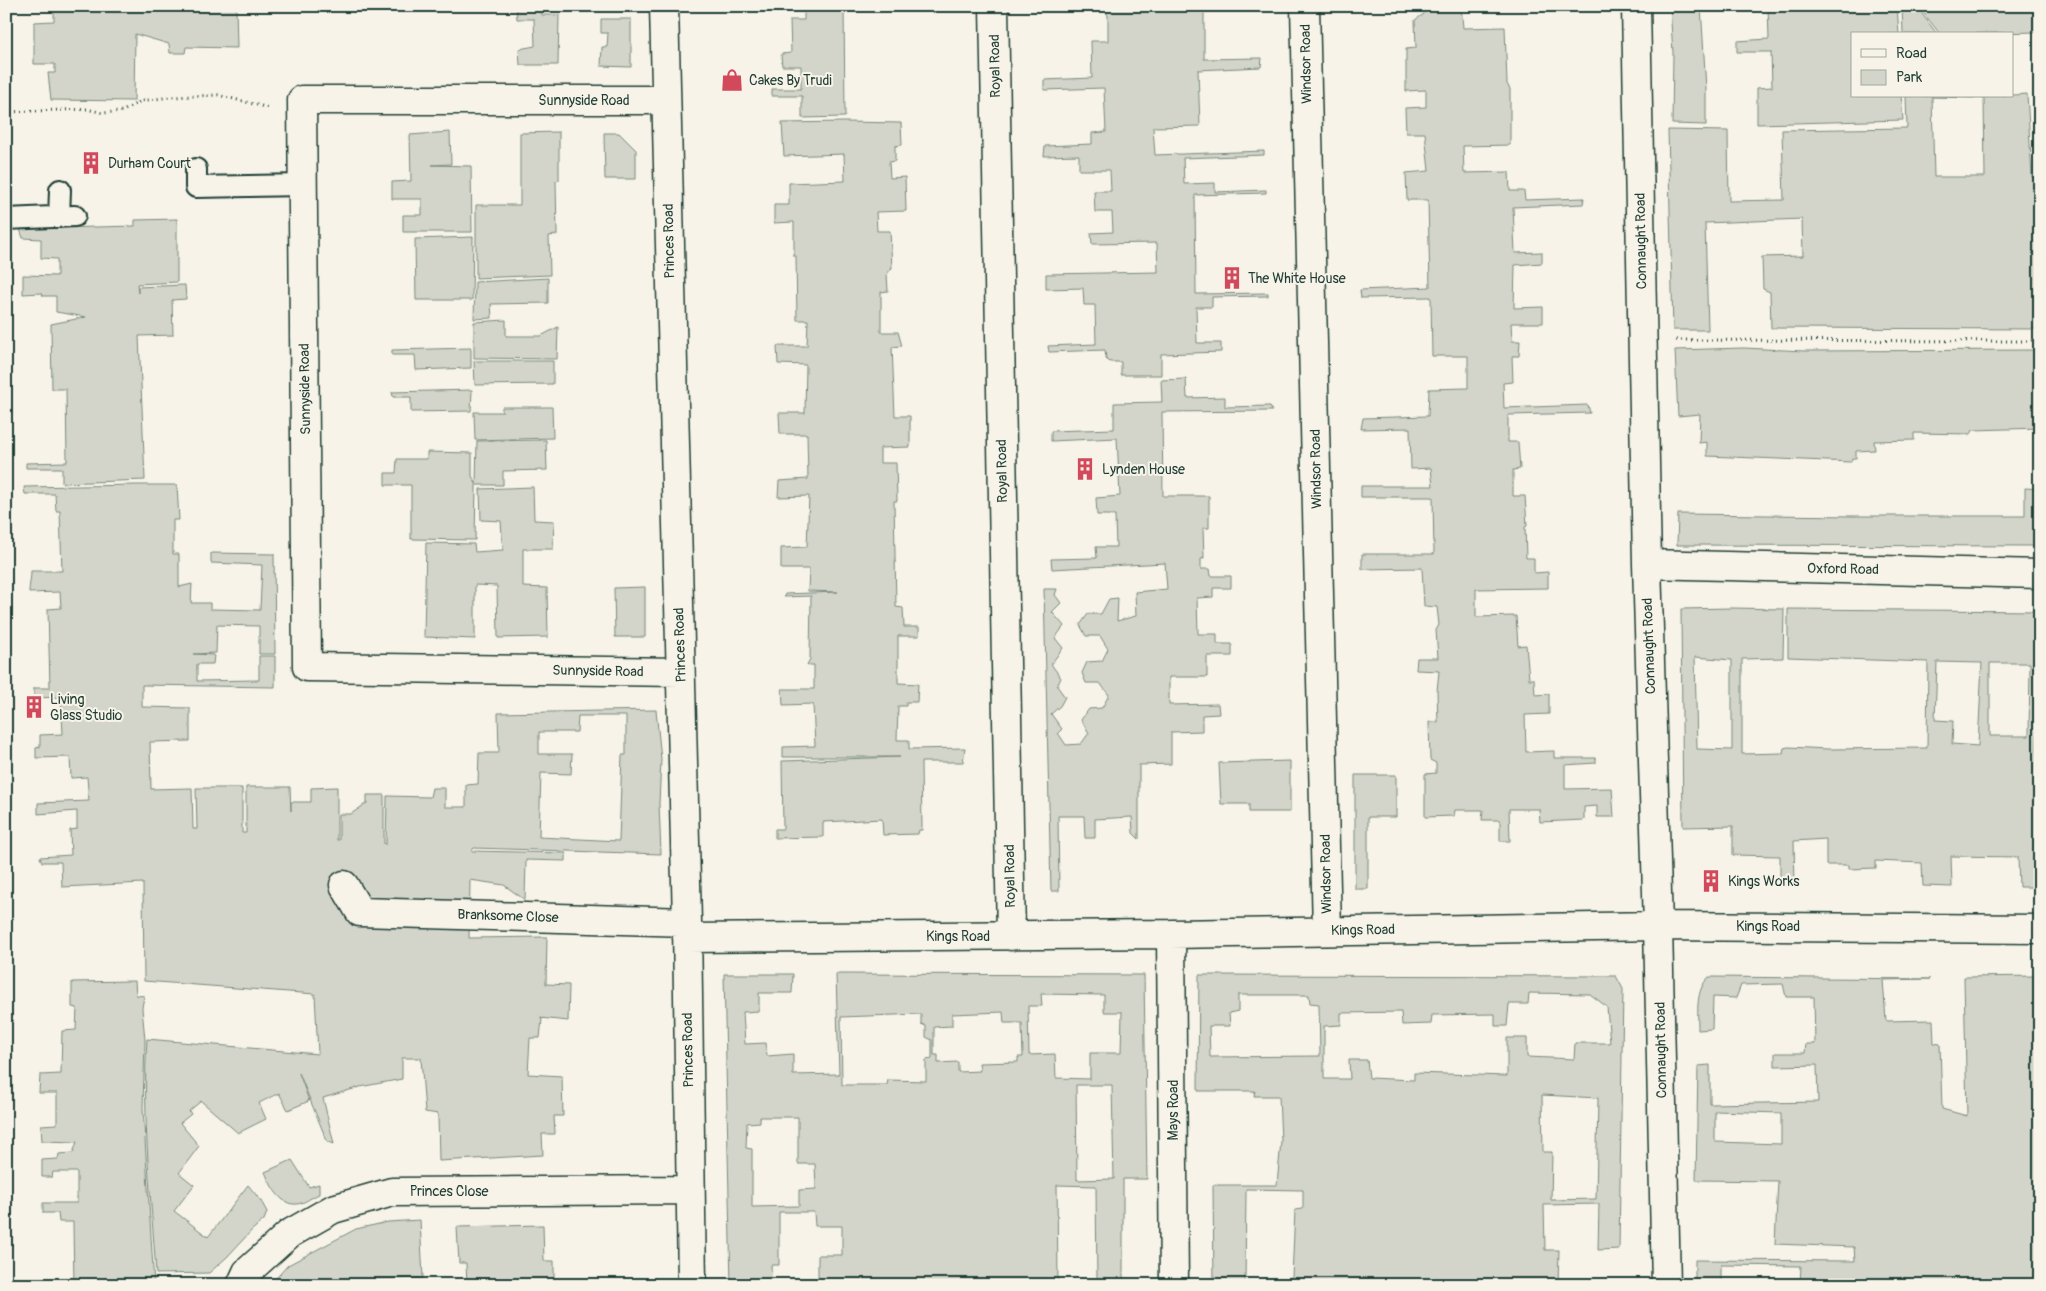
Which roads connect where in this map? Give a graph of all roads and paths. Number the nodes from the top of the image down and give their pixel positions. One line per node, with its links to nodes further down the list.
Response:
1 (664, 6): 5 (street, Princes Road)
2 (994, 6): 23 (street, Royal Road)
3 (1305, 6): 21 (street, Windsor Road)
4 (1636, 6): 13 (street, Connaught Road)
5 (666, 100): 6 (street, Sunnyside Road); 16 (street, Princes Road)
6 (302, 108): 7 (path); 9 (street, Sunnyside Road)
7 (6, 112)
8 (196, 169): 9 (lane)
9 (303, 185): 16 (street, Sunnyside Road)
10 (60, 190): 11 (lane)
11 (6, 219)
12 (2040, 339): 13 (path)
13 (1643, 340): 14 (street, Connaught Road)
14 (1647, 564): 15 (street, Oxford Road); 18 (street, Connaught Road)
15 (2040, 574)
16 (680, 672): 20 (street, Princes Road)
17 (344, 885): 20 (street, Branksome Close)
18 (1658, 926): 19 (street, Kings Road); 21 (street, Kings Road); 28 (street, Connaught Road)
19 (2040, 928)
20 (687, 930): 23 (street, Kings Road); 24 (street, Princes Road)
21 (1327, 931): 22 (street, Kings Road)
22 (1172, 934): 23 (street, Kings Road); 27 (street, Mays Road)
23 (1011, 936)
24 (689, 1190): 25 (street, Princes Close); 26 (street, Princes Road)
25 (241, 1285)
26 (692, 1285)
27 (1174, 1285)
28 (1666, 1285)

